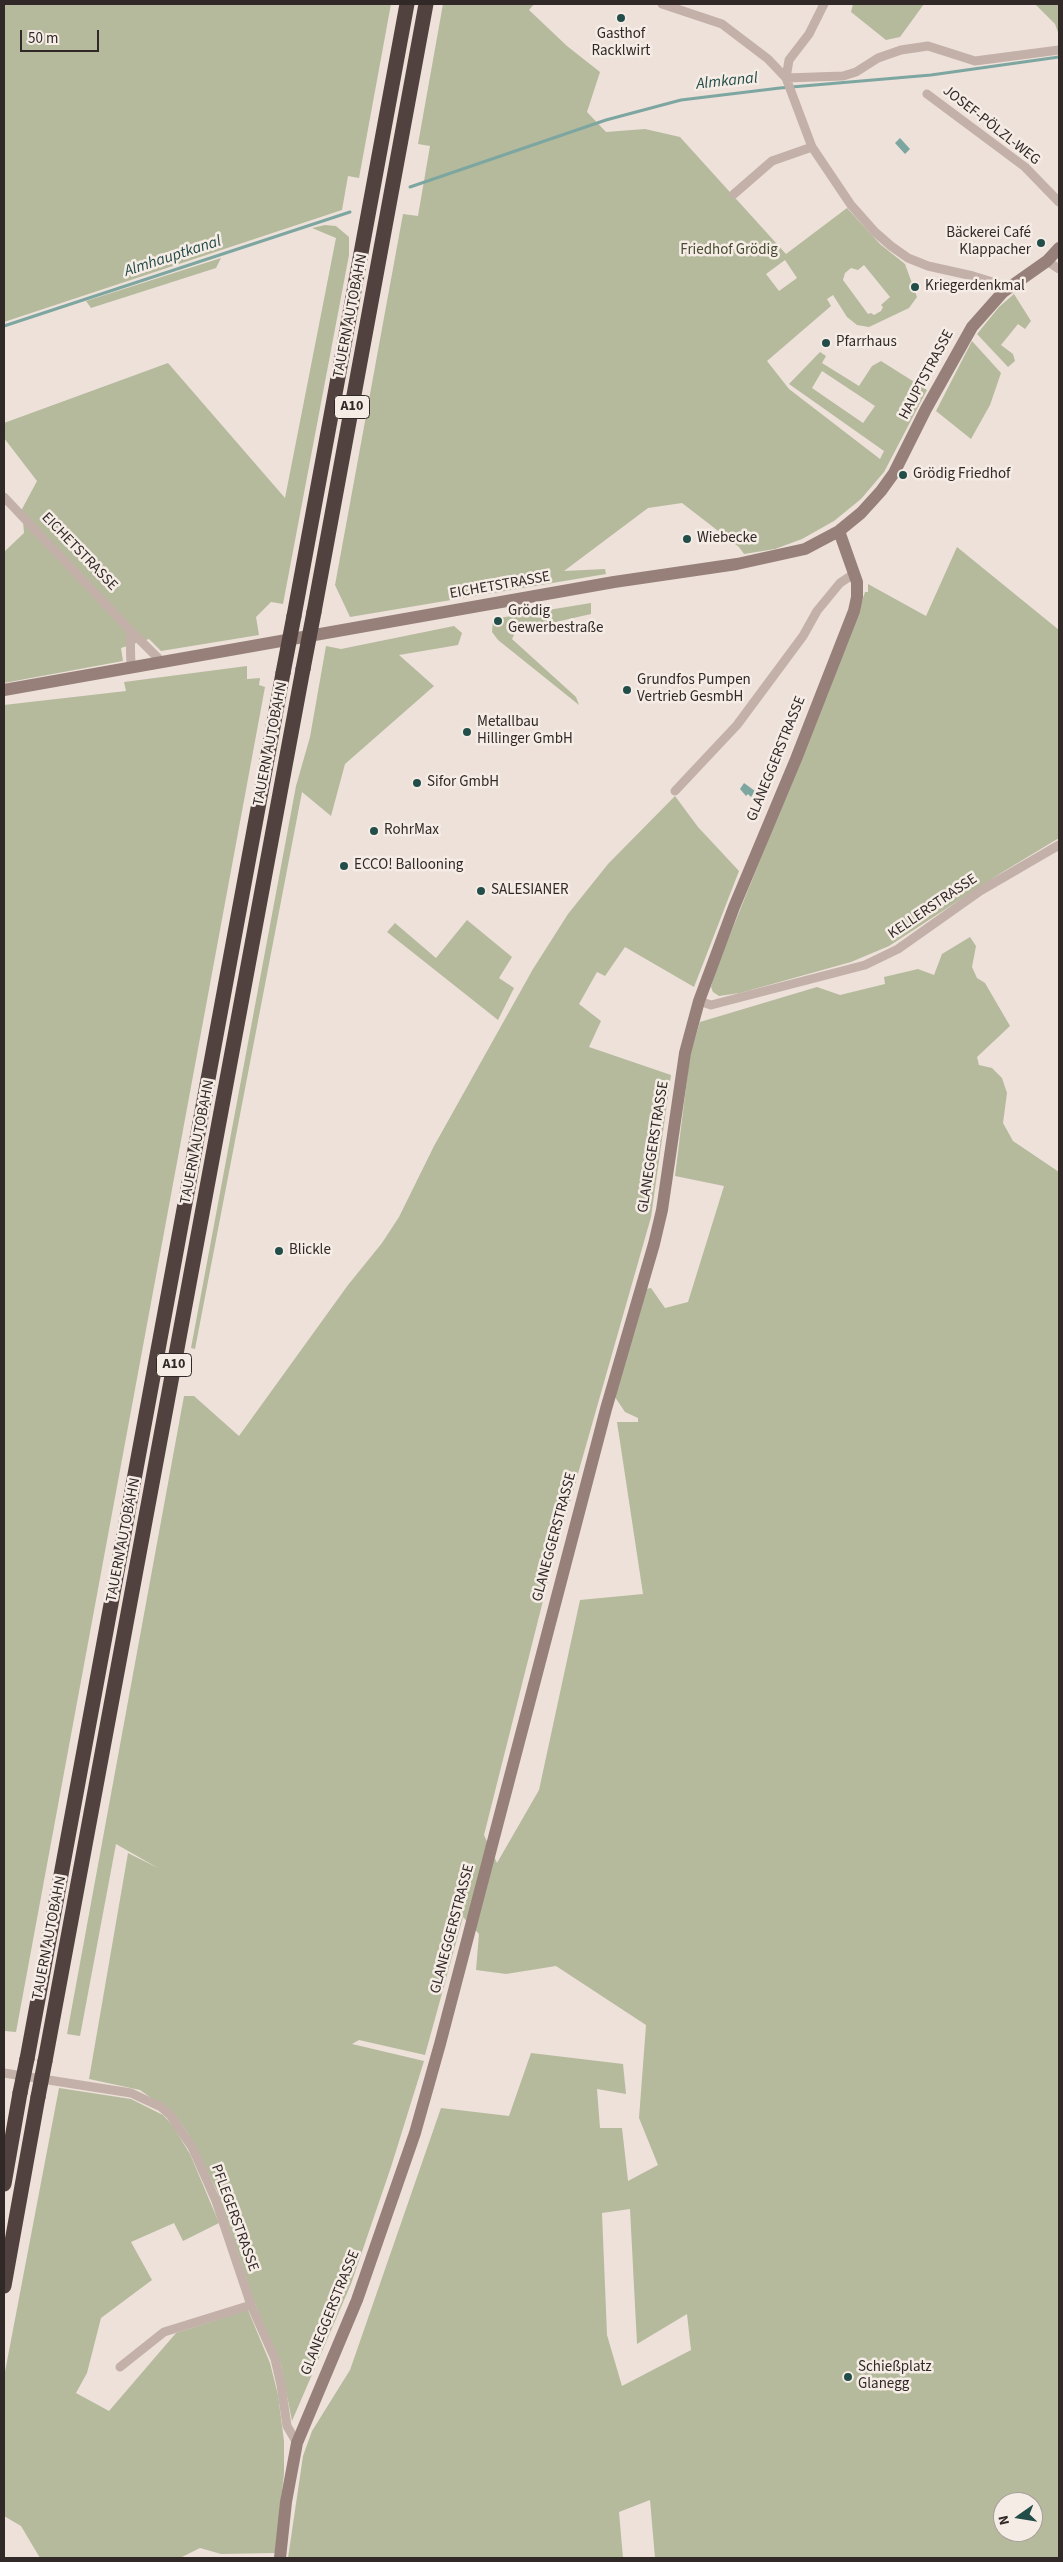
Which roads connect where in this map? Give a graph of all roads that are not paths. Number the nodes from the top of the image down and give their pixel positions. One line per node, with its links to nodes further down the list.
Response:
1 (407, 4): 26 (highway, TAUERN AUTOBAHN / A10, bridge)
2 (426, 4): 27 (highway, TAUERN AUTOBAHN / A10, bridge)
3 (662, 4): 6 (street)
4 (824, 4): 6 (street)
5 (1059, 50): 6 (street)
6 (787, 80): 8 (street)
7 (927, 94): 10 (street, JOSEF-PÖLZL-WEG)
8 (812, 147): 9 (street); 14 (street)
9 (734, 194)
10 (1059, 202)
11 (1059, 248): 12 (street, HAUPTSTRASSE)
12 (1047, 261): 13 (street); 14 (street, HAUPTSTRASSE)
13 (1059, 270)
14 (1006, 290): 16 (street, HAUPTSTRASSE)
15 (4, 497): 18 (street, EICHETSTRASSE)
16 (838, 531): 17 (street, GLANEGGERSTRASSE); 19 (street, EICHETSTRASSE)
17 (855, 573): 22 (street); 24 (street, GLANEGGERSTRASSE)
18 (130, 630): 19 (street, EICHETSTRASSE); 20 (street)
19 (162, 662): 20 (street, EICHETSTRASSE)
20 (131, 668): 21 (street, EICHETSTRASSE)
21 (4, 690)
22 (675, 791)
23 (1059, 845): 24 (street, KELLERSTRASSE)
24 (700, 1001): 30 (street, GLANEGGERSTRASSE)
25 (4, 2073): 28 (street, PFLEGERSTRASSE)
26 (4, 2184)
27 (4, 2286)
28 (251, 2305): 29 (street); 30 (street, PFLEGERSTRASSE)
29 (120, 2367)
30 (297, 2443): 31 (street, GLANEGGERSTRASSE)
31 (280, 2558)

